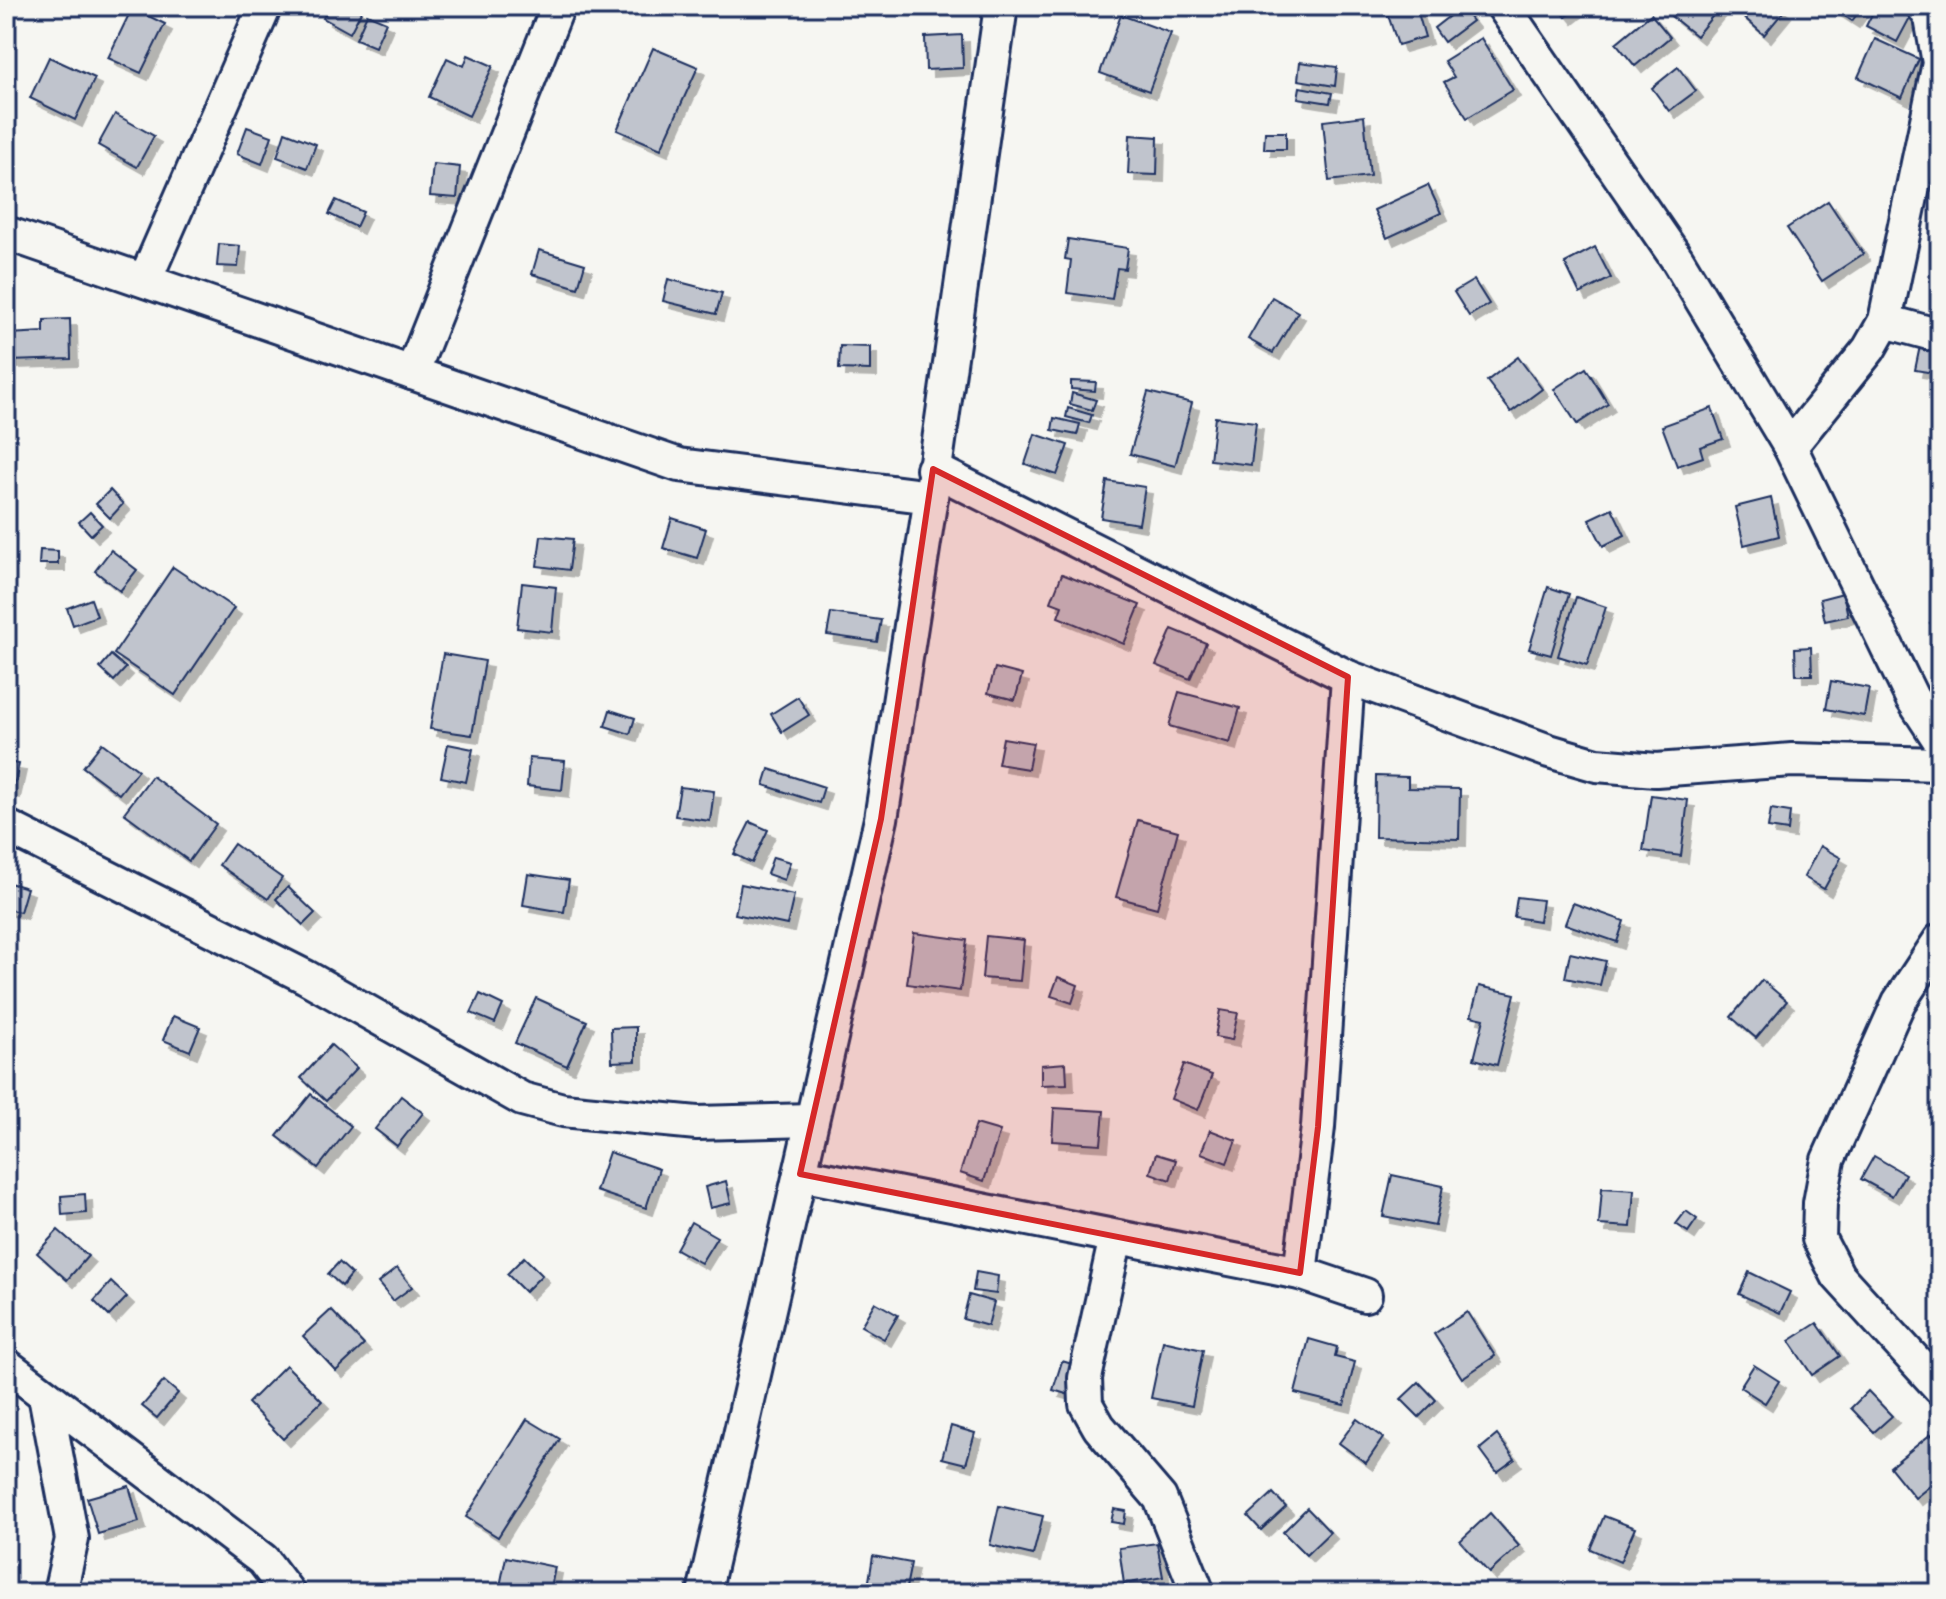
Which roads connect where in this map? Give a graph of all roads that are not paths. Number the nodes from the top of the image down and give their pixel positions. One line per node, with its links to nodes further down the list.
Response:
1 (265, 6): 7 (street)
2 (558, 6): 10 (street)
3 (1001, 6): 12 (street)
4 (1503, 6): 11 (street)
5 (1923, 6): 8 (street)
6 (6, 233): 7 (street)
7 (145, 280): 10 (street)
8 (1885, 321): 9 (street); 11 (street)
9 (1940, 336)
10 (412, 373): 12 (street)
11 (1790, 447): 14 (street)
12 (932, 483): 13 (street); 18 (street)
13 (1348, 677): 15 (street); 21 (street)
14 (1940, 741)
15 (1940, 764)
16 (6, 826): 18 (street)
17 (1940, 940): 24 (street)
18 (812, 1120): 19 (street)
19 (800, 1174): 20 (street); 28 (street)
20 (1116, 1237): 21 (street); 29 (street)
21 (1300, 1273): 22 (street)
22 (1365, 1295)
23 (6, 1365): 25 (street)
24 (1940, 1388)
25 (45, 1395): 26 (street); 27 (street)
26 (60, 1593)
27 (288, 1593)
28 (704, 1593)
29 (1198, 1593)

